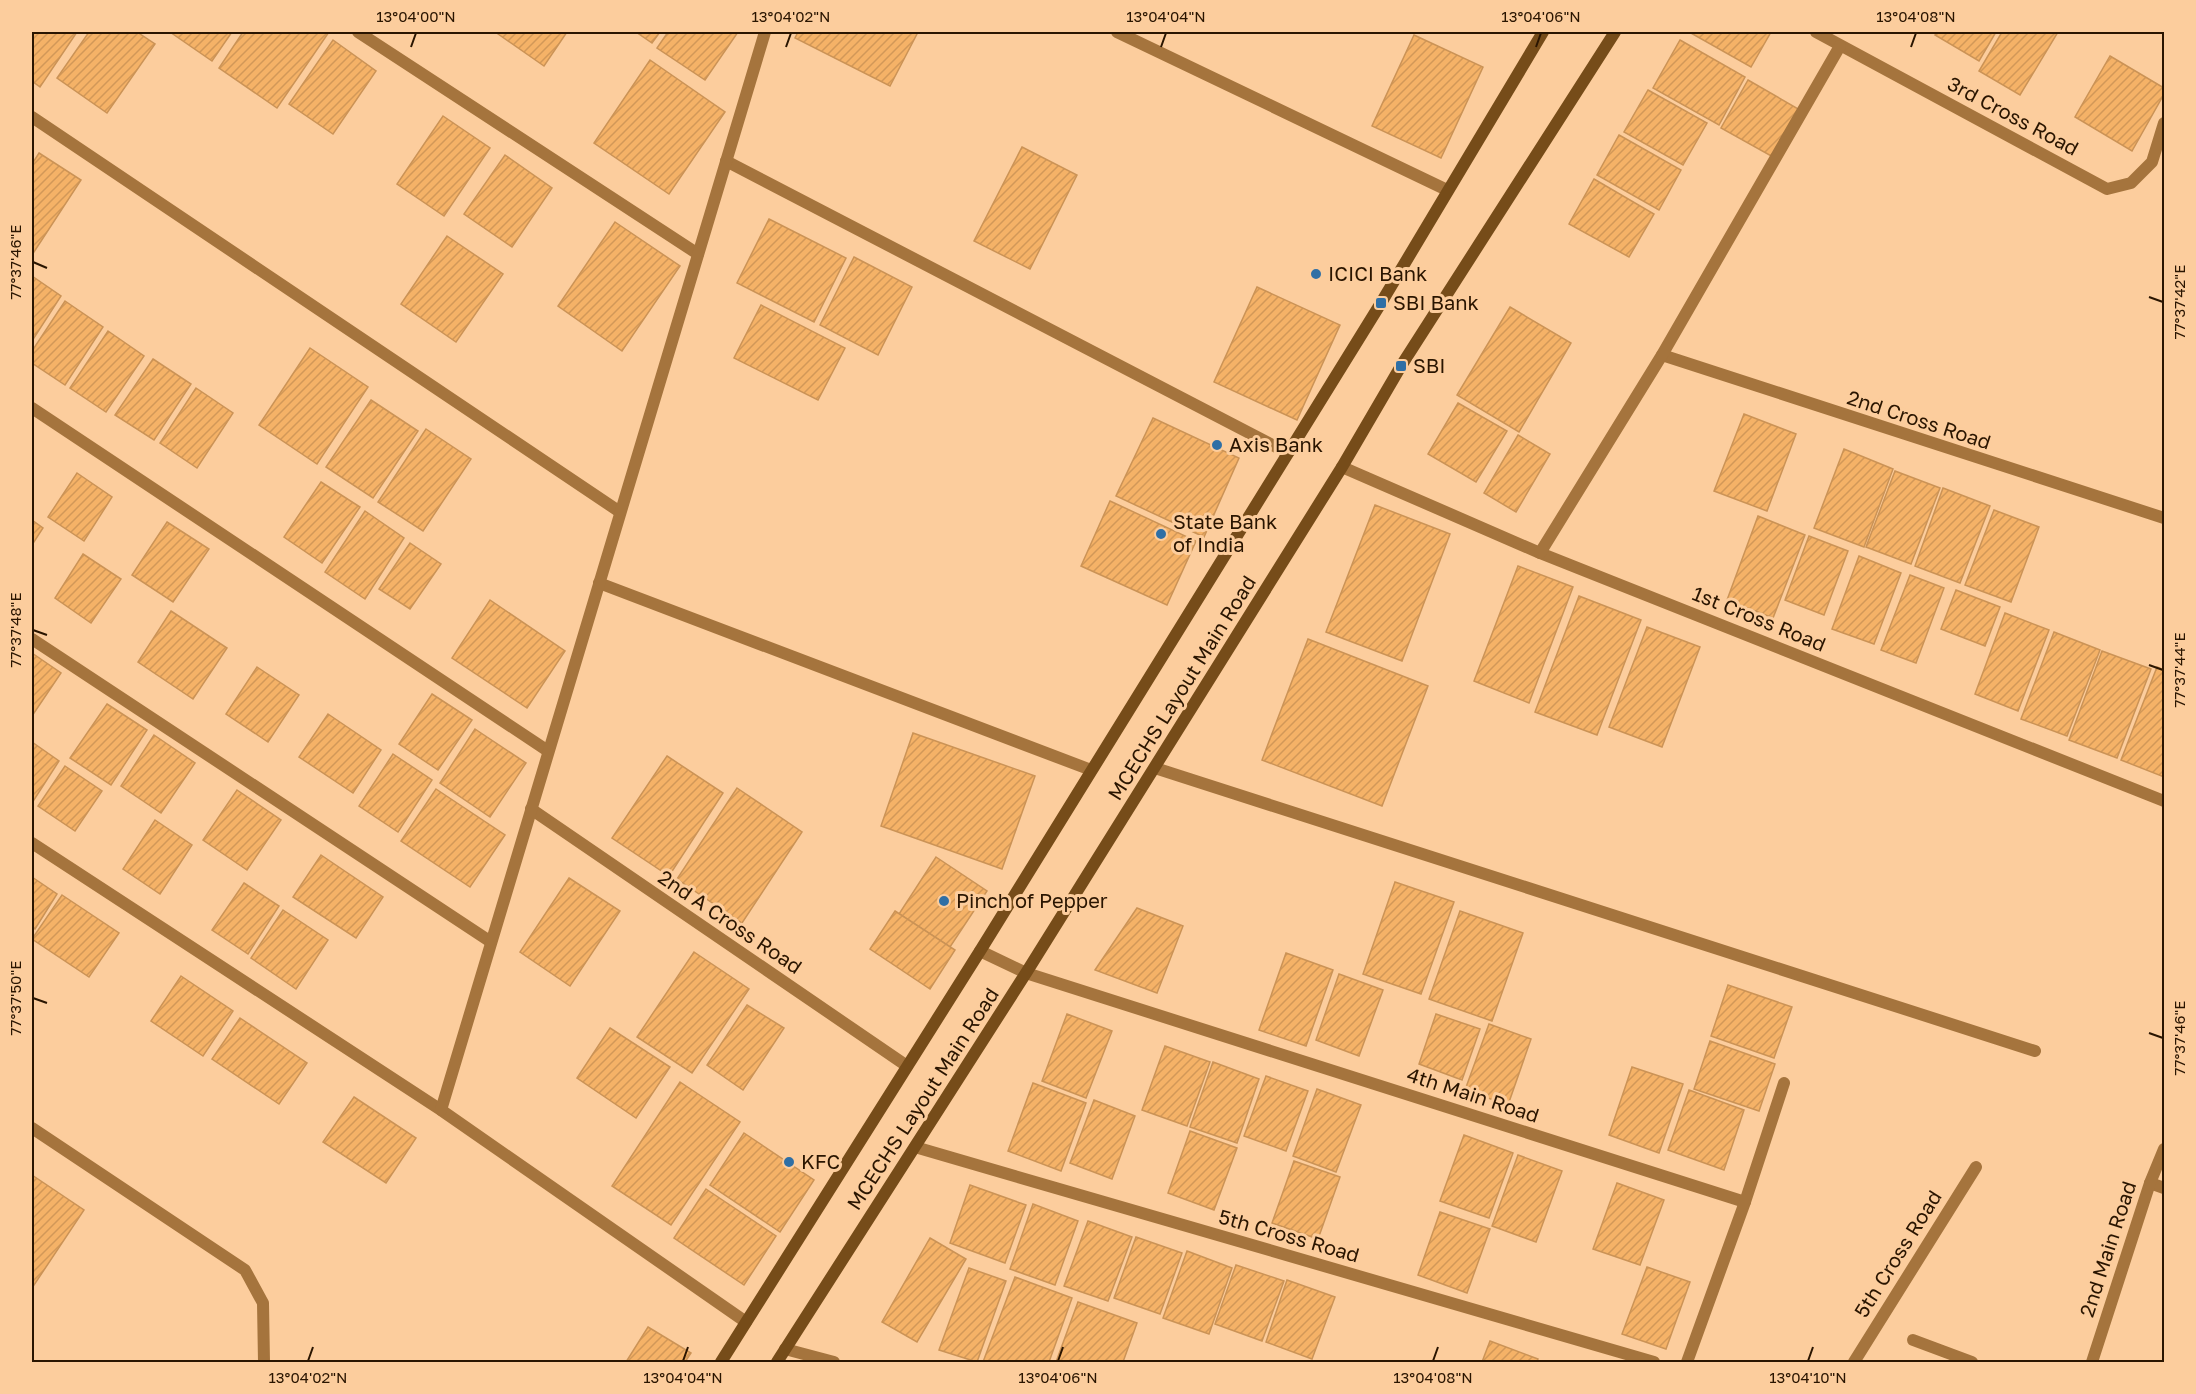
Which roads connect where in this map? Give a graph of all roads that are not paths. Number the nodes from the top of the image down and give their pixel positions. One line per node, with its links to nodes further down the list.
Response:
1 (358, 32): 12 (street)
2 (765, 32): 10 (street)
3 (1117, 32): 11 (street)
4 (1543, 32): 11 (main road, MCECHS Layout Main Road)
5 (1615, 32): 16 (main road, MCECHS Layout Main Road)
6 (1816, 32): 7 (street, 3rd Cross Road)
7 (1840, 46): 9 (street, 3rd Cross Road); 13 (street)
8 (32, 117): 17 (street)
9 (2164, 123)
10 (726, 161): 12 (street); 15 (street)
11 (1447, 190): 15 (main road, MCECHS Layout Main Road)
12 (698, 254): 17 (street)
13 (1662, 355): 18 (street, 2nd Cross Road); 19 (street)
14 (32, 408): 22 (street)
15 (1288, 453): 24 (main road, MCECHS Layout Main Road)
16 (1342, 467): 19 (street, 1st Cross Road); 23 (main road, MCECHS Layout Main Road)
17 (620, 512): 20 (street)
18 (2164, 518)
19 (1540, 553): 25 (street, 1st Cross Road)
20 (599, 583): 22 (street); 24 (street)
21 (32, 639): 28 (street)
22 (548, 752): 26 (street)
23 (1155, 768): 30 (main road, MCECHS Layout Main Road); 31 (street)
24 (1091, 770): 29 (main road, MCECHS Layout Main Road)
25 (2164, 801)
26 (531, 809): 28 (street); 32 (street, 2nd A Cross Road)
27 (32, 843): 34 (street)
28 (491, 942): 34 (street)
29 (981, 951): 30 (street, 4th Main Road); 32 (main road, MCECHS Layout Main Road)
30 (1026, 973): 36 (main road, MCECHS Layout Main Road); 41 (street, 4th Main Road)
31 (2035, 1051)
32 (907, 1066): 42 (main road, MCECHS Layout Main Road)
33 (1784, 1083): 41 (street)
34 (441, 1110): 42 (street)
35 (32, 1128): 45 (street)
36 (915, 1147): 44 (main road, MCECHS Layout Main Road); 49 (street, 5th Cross Road)
37 (2164, 1149): 39 (street, 2nd Main Road)
38 (1976, 1167): 51 (street, 5th Cross Road)
39 (2150, 1183): 40 (street); 53 (street, 2nd Main Road)
40 (2164, 1188)
41 (1745, 1202): 50 (street)
42 (746, 1322): 46 (main road, MCECHS Layout Main Road)
43 (1913, 1340): 52 (street)
44 (785, 1349): 47 (main road, MCECHS Layout Main Road); 48 (street)
45 (264, 1362)
46 (720, 1362)
47 (777, 1362)
48 (834, 1362)
49 (1654, 1362)
50 (1687, 1362)
51 (1854, 1362)
52 (1972, 1362)
53 (2091, 1362)

